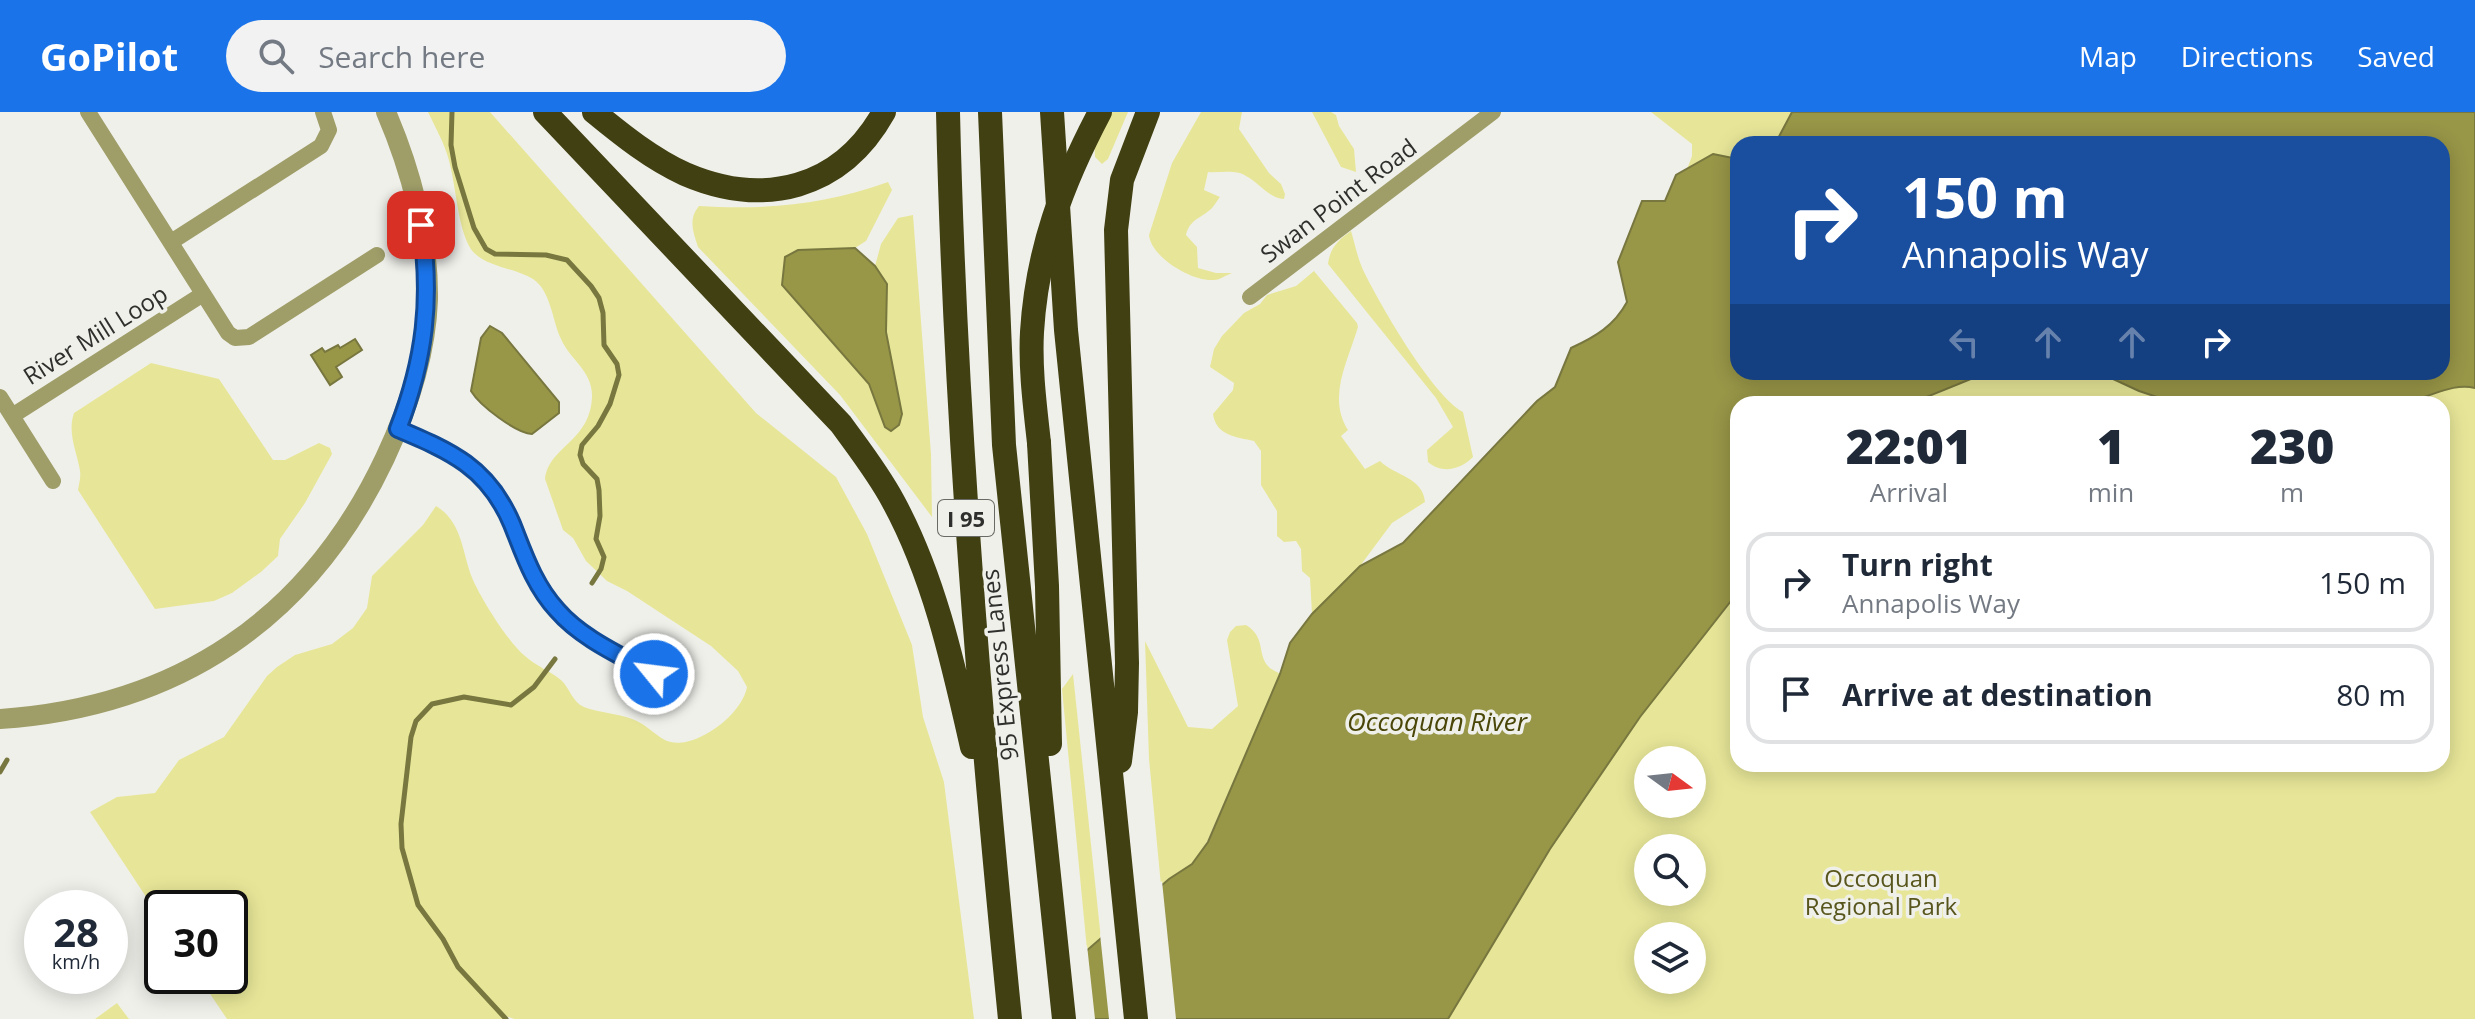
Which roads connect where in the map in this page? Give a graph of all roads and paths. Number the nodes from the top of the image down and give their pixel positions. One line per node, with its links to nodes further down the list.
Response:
1 (88, 112): 13 (street)
2 (323, 112): 13 (street)
3 (386, 112): 19 (street)
4 (545, 112): 24 (highway)
5 (594, 112): 6 (highway)
6 (884, 112)
7 (948, 112): 24 (highway, I 95)
8 (990, 112): 25 (highway, 95 Express Lanes)
9 (1052, 112): 23 (highway)
10 (1100, 112): 25 (highway, bridge)
11 (1148, 112): 23 (highway)
12 (1493, 112): 16 (street, Swan Point Road)
13 (171, 242): 15 (street)
14 (377, 255): 15 (street)
15 (203, 294): 18 (street, River Mill Loop)
16 (1250, 297)
17 (0, 397): 18 (street, River Mill Loop)
18 (12, 416): 20 (street, River Mill Loop)
19 (398, 429): 21 (street); 22 (street)
20 (53, 481)
21 (654, 674)
22 (0, 719)
23 (1115, 799): 28 (highway)
24 (990, 827): 26 (highway, I 95)
25 (1049, 870): 27 (highway, 95 Express Lanes)
26 (1010, 1019)
27 (1064, 1019)
28 (1136, 1019)

